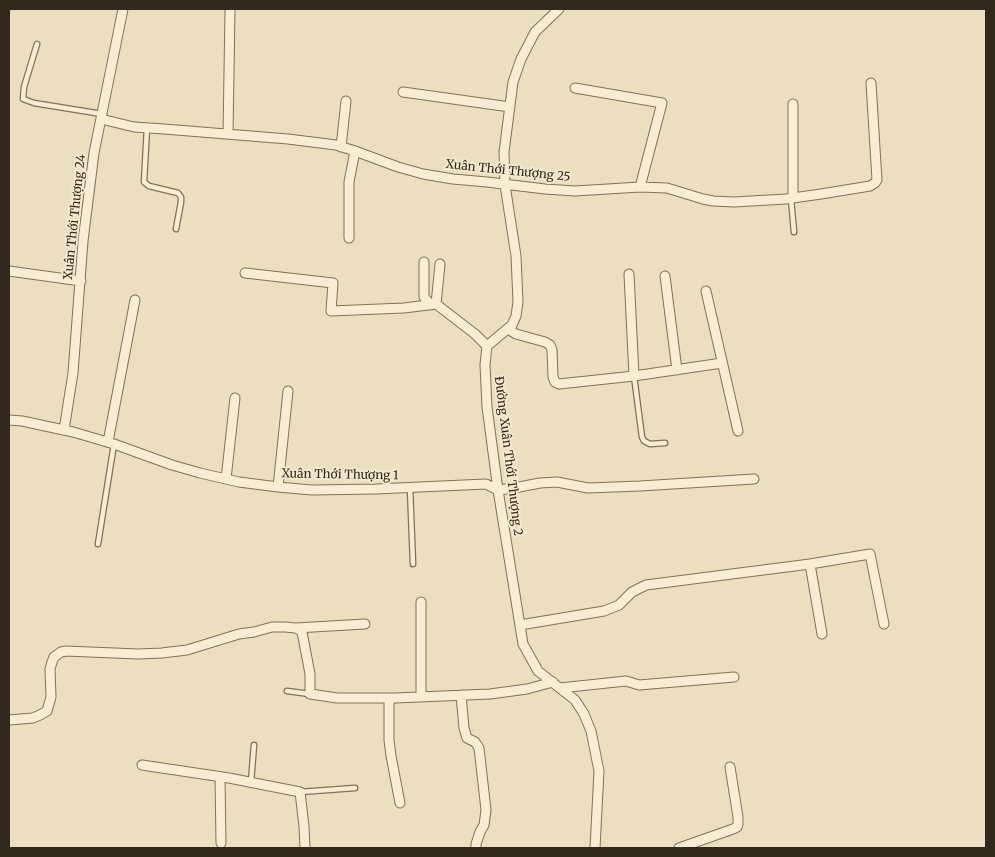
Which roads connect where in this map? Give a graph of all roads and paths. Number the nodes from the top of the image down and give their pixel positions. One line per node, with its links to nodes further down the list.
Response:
1 (123, 9): 11 (street, Xuân Thới Thượng 24)
2 (559, 9): 10 (street)
3 (230, 11): 13 (street)
4 (38, 44): 11 (lane)
5 (871, 83): 18 (street, Xuân Thới Thượng 25)
6 (575, 88): 17 (street)
7 (403, 92): 10 (street)
8 (346, 101): 14 (street)
9 (793, 104): 18 (street)
10 (510, 107): 16 (street)
11 (102, 117): 12 (street, Xuân Thới Thượng 25); 28 (street, Xuân Thới Thượng 24)
12 (147, 128): 13 (street, Xuân Thới Thượng 25); 19 (lane)
13 (228, 134): 14 (street, Xuân Thới Thượng 25)
14 (341, 147): 15 (street, Xuân Thới Thượng 25)
15 (355, 151): 16 (street, Xuân Thới Thượng 25); 21 (street)
16 (505, 185): 17 (street, Xuân Thới Thượng 25); 32 (street)
17 (640, 187): 18 (street, Xuân Thới Thượng 25)
18 (792, 198): 20 (lane)
19 (176, 229)
20 (794, 232)
21 (349, 238)
22 (424, 262): 31 (street)
23 (440, 264): 31 (street)
24 (9, 271): 28 (street)
25 (245, 273): 31 (street)
26 (629, 274): 36 (street)
27 (665, 276): 35 (street)
28 (81, 281): 40 (street, Xuân Thới Thượng 24)
29 (706, 291): 34 (street)
30 (135, 300): 42 (street)
31 (434, 305): 33 (street)
32 (508, 329): 33 (street); 36 (street)
33 (487, 346): 48 (street, Đường Xuân Thới Thượng 2)
34 (722, 363): 35 (street); 41 (street)
35 (677, 370): 36 (street)
36 (634, 376): 43 (lane)
37 (288, 391): 46 (street)
38 (235, 398): 45 (street)
39 (9, 420): 40 (street, Xuân Thới Thượng 1)
40 (64, 430): 42 (street, Xuân Thới Thượng 1)
41 (738, 431)
42 (111, 443): 45 (street, Xuân Thới Thượng 1); 49 (lane)
43 (665, 443)
44 (754, 478): 48 (street)
45 (226, 479): 46 (street, Xuân Thới Thượng 1)
46 (278, 487): 47 (street, Xuân Thới Thượng 1)
47 (410, 488): 48 (street, Xuân Thới Thượng 1); 50 (lane)
48 (498, 490): 55 (street, Đường Xuân Thới Thượng 2)
49 (98, 544)
50 (412, 564)
51 (810, 564): 54 (street); 55 (street); 57 (street)
52 (421, 602): 63 (street)
53 (365, 624): 56 (street)
54 (884, 624)
55 (520, 625): 59 (street, Đường Xuân Thới Thượng 2)
56 (296, 628): 61 (street); 65 (street)
57 (822, 634)
58 (734, 677): 59 (street)
59 (556, 685): 62 (street); 77 (street, Đường Xuân Thới Thượng 2)
60 (287, 691): 61 (lane)
61 (310, 694): 64 (street)
62 (461, 695): 63 (street); 76 (street)
63 (421, 696): 64 (street)
64 (389, 698): 73 (street)
65 (9, 720)
66 (254, 745): 70 (lane)
67 (142, 765): 69 (street)
68 (730, 766): 78 (street)
69 (220, 777): 70 (street); 74 (street)
70 (251, 782): 72 (street)
71 (355, 788): 72 (lane)
72 (300, 792): 75 (street)
73 (400, 803)
74 (221, 843)
75 (305, 848)
76 (476, 848)
77 (595, 848)
78 (679, 848)

